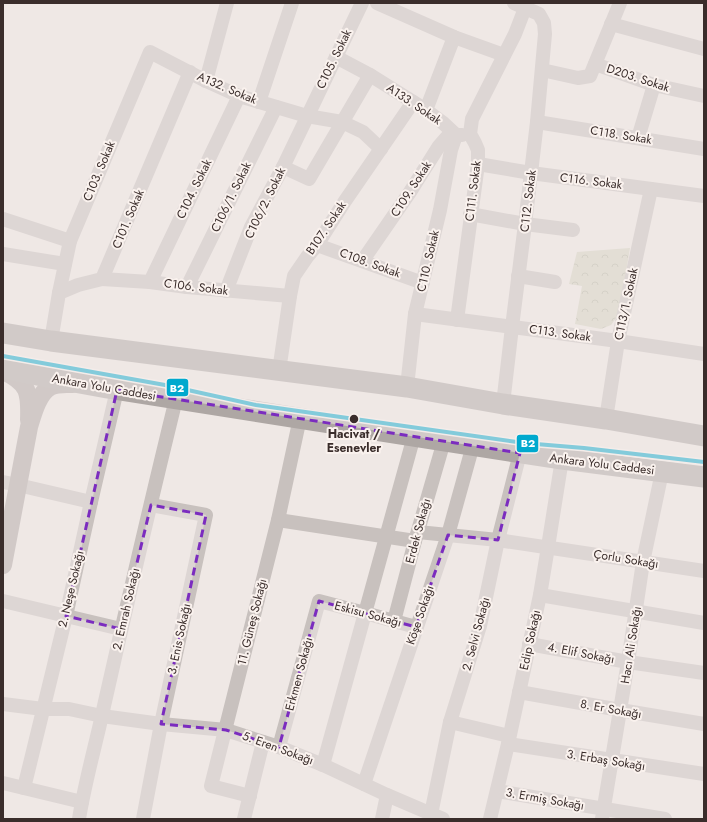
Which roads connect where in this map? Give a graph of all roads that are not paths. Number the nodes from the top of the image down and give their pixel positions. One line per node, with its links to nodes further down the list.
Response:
1 (227, 3): 17 (street)
2 (292, 3): 21 (street)
3 (362, 3): 12 (street, C105. Sokak)
4 (377, 3): 8 (street)
5 (620, 3): 7 (street)
6 (522, 5): 11 (street); 14 (street, C112. Sokak)
7 (611, 24): 9 (street); 13 (street)
8 (454, 37): 11 (street); 24 (street)
9 (704, 49)
10 (150, 52): 15 (street, A132. Sokak); 42 (street, C103. Sokak)
11 (504, 56): 28 (street)
12 (336, 57): 16 (street, A133. Sokak); 25 (street, C105. Sokak)
13 (595, 64): 14 (street); 18 (street, D203. Sokak)
14 (542, 70): 27 (street, C112. Sokak)
15 (190, 72): 17 (street, A132. Sokak); 48 (street, C101. Sokak)
16 (370, 75): 22 (street, A133. Sokak); 26 (street)
17 (206, 81): 19 (street, A132. Sokak)
18 (654, 85): 20 (street, D203. Sokak); 30 (street)
19 (239, 96): 21 (street, A132. Sokak); 49 (street, C104. Sokak)
20 (704, 96)
21 (259, 102): 23 (street, A132. Sokak)
22 (413, 102): 24 (street, A133. Sokak); 31 (street, B107. Sokak)
23 (276, 107): 25 (street, A132. Sokak); 52 (street, C106/1. Sokak)
24 (426, 110): 29 (street, A133. Sokak)
25 (307, 116): 26 (street); 34 (street, C106/2. Sokak)
26 (342, 122): 31 (street); 34 (street)
27 (537, 122): 30 (street, C118. Sokak); 35 (street, C112. Sokak)
28 (470, 134): 29 (street, C109. Sokak); 33 (street, C111. Sokak)
29 (456, 136): 45 (street, C109. Sokak); 51 (street, C110. Sokak)
30 (638, 138): 32 (street, C118. Sokak)
31 (381, 149): 43 (street, B107. Sokak)
32 (704, 149)
33 (478, 164): 35 (street, C116. Sokak); 38 (street, C111. Sokak)
34 (283, 167): 53 (street, C106/2. Sokak)
35 (531, 173): 36 (street, C116. Sokak); 40 (street, C112. Sokak)
36 (651, 189): 37 (street, C116. Sokak); 61 (street, C113/1. Sokak)
37 (704, 196)
38 (470, 214): 40 (street); 57 (street, C111. Sokak)
39 (3, 219): 42 (street)
40 (526, 224): 41 (street); 47 (street, C112. Sokak)
41 (573, 230)
42 (70, 241): 46 (street, C103. Sokak)
43 (317, 244): 45 (street, C108. Sokak); 55 (street, B107. Sokak)
44 (3, 254): 46 (street)
45 (363, 260): 51 (street, C108. Sokak)
46 (65, 264): 54 (street, C103. Sokak)
47 (518, 276): 50 (street); 58 (street, C112. Sokak)
48 (102, 279): 49 (street, C106. Sokak); 54 (street)
49 (150, 282): 52 (street, C106. Sokak)
50 (555, 282)
51 (423, 283): 56 (street, C110. Sokak)
52 (187, 287): 53 (street, C106. Sokak)
53 (226, 291): 55 (street, C106. Sokak)
54 (59, 293): 60 (street)
55 (290, 296): 64 (street, B107. Sokak)
56 (415, 314): 57 (street, C113. Sokak); 66 (street, C110. Sokak)
57 (457, 320): 58 (street, C113. Sokak)
58 (512, 326): 61 (street, C113. Sokak); 69 (street, C112. Sokak)
59 (3, 333): 60 (highway)
60 (51, 341): 64 (highway)
61 (618, 341): 62 (street, C113. Sokak); 71 (street, C113/1. Sokak)
62 (704, 354)
63 (3, 369): 65 (highway, Ankara Yolu Caddesi); 72 (main road)
64 (278, 370): 66 (highway)
65 (84, 384): 67 (highway, Ankara Yolu Caddesi); 72 (main road)
66 (407, 387): 69 (highway)
67 (117, 390): 68 (highway, Ankara Yolu Caddesi); 82 (street, 2. Neşe Sokağı)
68 (176, 399): 70 (highway, Ankara Yolu Caddesi); 83 (street, 2. Emrah Sokağı)
69 (503, 404): 71 (highway)
70 (300, 418): 73 (highway, Ankara Yolu Caddesi); 84 (street, 11. Güneş Sokağı)
71 (606, 419): 74 (highway)
72 (29, 427): 81 (main road)
73 (414, 436): 75 (highway, Ankara Yolu Caddesi); 86 (street)
74 (704, 436)
75 (444, 441): 76 (highway, Ankara Yolu Caddesi); 87 (street, Erdek Sokağı)
76 (473, 445): 77 (highway, Ankara Yolu Caddesi); 85 (street, Köşe Sokağı)
77 (520, 453): 78 (highway, Ankara Yolu Caddesi); 88 (street, 2. Selvi Sokağı)
78 (562, 459): 79 (highway, Ankara Yolu Caddesi); 89 (street, Edip Sokağı)
79 (662, 472): 80 (highway, Ankara Yolu Caddesi); 90 (street, Hacı Ali Sokağı)
80 (704, 477)
81 (10, 484): 82 (street); 91 (main road)
82 (90, 502): 98 (street, 2. Neşe Sokağı)
83 (151, 505): 102 (street, 2. Emrah Sokağı); 112 (street, 3. Enis Sokağı)
84 (278, 520): 86 (street, Çorlu Sokağı); 114 (street, 11. Güneş Sokağı)
85 (448, 535): 87 (street, Çorlu Sokağı); 88 (street, Çorlu Sokağı); 101 (street, Köşe Sokağı)
86 (386, 536): 87 (street, Çorlu Sokağı); 97 (street)
87 (416, 537): 99 (street, Erdek Sokağı)
88 (498, 540): 89 (street, Çorlu Sokağı); 111 (street, 2. Selvi Sokağı)
89 (548, 547): 90 (street, Çorlu Sokağı); 93 (street, Edip Sokağı)
90 (643, 562): 92 (street, Çorlu Sokağı); 96 (street, Hacı Ali Sokağı)
91 (3, 565)
92 (704, 571)
93 (540, 595): 96 (street); 103 (street, Edip Sokağı)
94 (3, 601): 98 (street)
95 (319, 602): 97 (street, Eskisu Sokağı); 117 (street, Erkmen Sokağı)
96 (636, 612): 100 (street); 104 (street, Hacı Ali Sokağı)
97 (365, 613): 99 (street, Eskisu Sokağı); 119 (street)
98 (66, 616): 102 (street); 108 (street, 2. Neşe Sokağı)
99 (394, 621): 101 (street, Eskisu Sokağı)
100 (704, 623)
101 (416, 627): 122 (street, Köşe Sokağı)
102 (121, 629): 110 (street, 2. Emrah Sokağı)
103 (529, 644): 104 (street, 4. Elif Sokağı); 106 (street, Edip Sokağı)
104 (628, 662): 105 (street, 4. Elif Sokağı); 109 (street, Hacı Ali Sokağı)
105 (704, 673)
106 (518, 692): 109 (street, 8. Er Sokağı); 115 (street, Edip Sokağı)
107 (3, 704): 108 (street, 5. Eren Sokağı)
108 (43, 709): 110 (street, 5. Eren Sokağı); 123 (street, 2. Neşe Sokağı)
109 (620, 710): 113 (street, 8. Er Sokağı); 118 (street, Hacı Ali Sokağı)
110 (102, 716): 112 (street, 5. Eren Sokağı); 127 (street, 2. Emrah Sokağı)
111 (450, 722): 115 (street, 3. Erbaş Sokağı); 129 (street, 2. Selvi Sokağı)
112 (161, 724): 114 (street, 5. Eren Sokağı); 131 (street, 3. Enis Sokağı)
113 (704, 724)
114 (226, 730): 116 (street, 5. Eren Sokağı); 126 (street, 11. Güneş Sokağı)
115 (508, 740): 118 (street, 3. Erbaş Sokağı); 124 (street, Edip Sokağı)
116 (263, 742): 117 (street, 5. Eren Sokağı); 126 (street)
117 (279, 747): 119 (street, 5. Eren Sokağı)
118 (612, 761): 120 (street, 3. Erbaş Sokağı); 128 (street, Hacı Ali Sokağı)
119 (323, 765): 122 (street, 5. Eren Sokağı)
120 (704, 774)
121 (3, 784): 123 (street)
122 (364, 784): 125 (street, 5. Eren Sokağı)
123 (24, 788): 127 (street)
124 (496, 790): 128 (street, 3. Ermiş Sokağı); 134 (street, Edip Sokağı)
125 (387, 795): 129 (street, 5. Eren Sokağı); 133 (street)
126 (250, 796): 132 (street)
127 (82, 802): 130 (street, 2. Emrah Sokağı)
128 (602, 814): 135 (street, 3. Ermiş Sokağı)
129 (437, 817)
130 (79, 819)
131 (143, 819)
132 (244, 819)
133 (382, 819)
134 (490, 819)
135 (665, 819)

